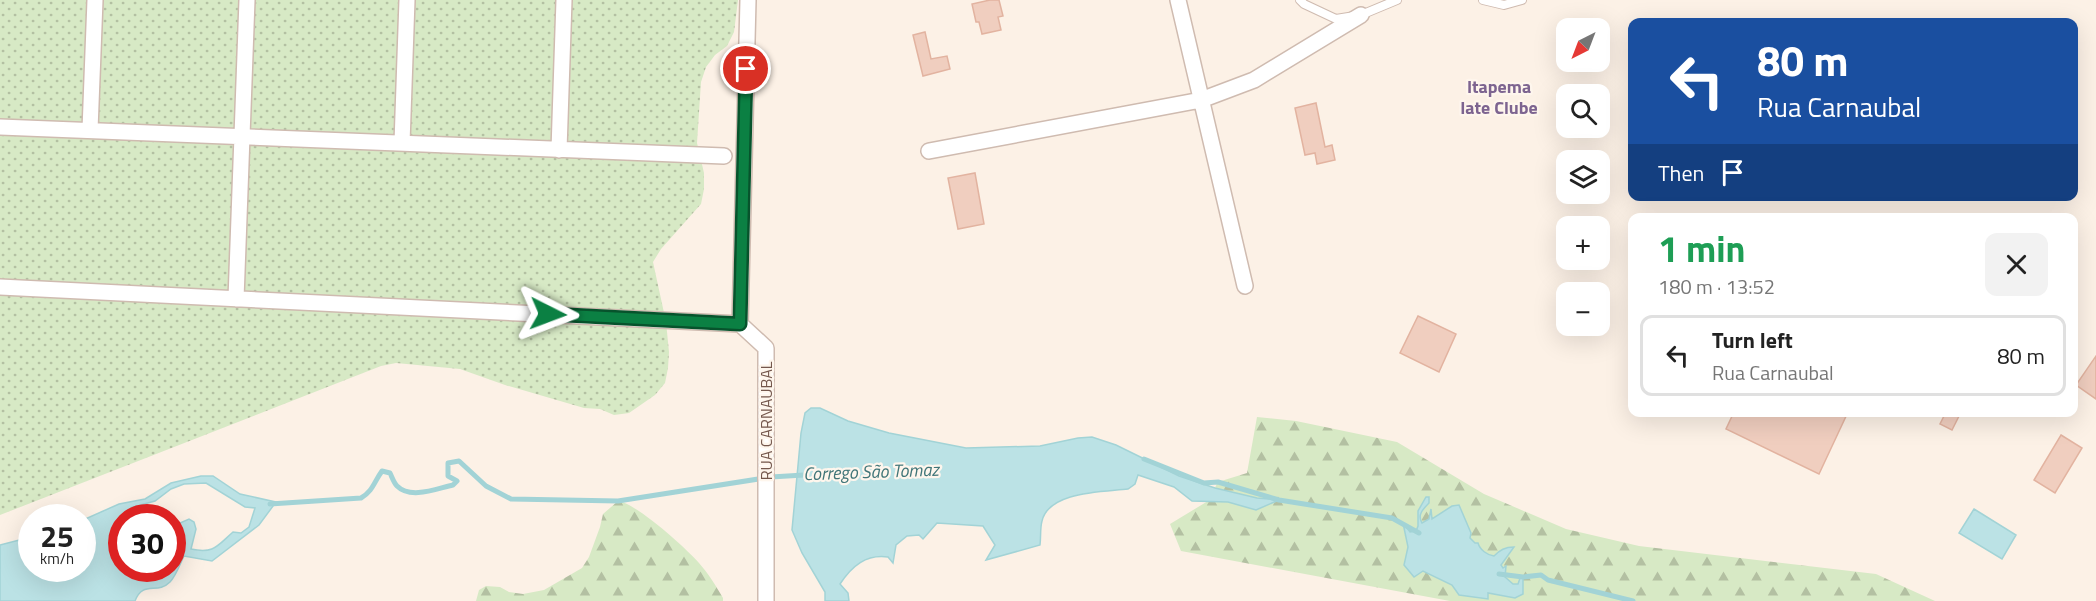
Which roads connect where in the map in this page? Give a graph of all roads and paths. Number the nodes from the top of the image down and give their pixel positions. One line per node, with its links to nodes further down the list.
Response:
1 (94, 0): 14 (street)
2 (247, 0): 15 (street)
3 (407, 0): 16 (street)
4 (564, 0): 17 (street)
5 (748, 0): 23 (street)
6 (1178, 0): 12 (street)
7 (1300, 0): 11 (lane)
8 (1397, 0): 11 (lane)
9 (1483, 0): 10 (lane)
10 (1522, 0)
11 (1361, 15): 12 (street)
12 (1201, 100): 18 (street); 20 (street)
13 (0, 127): 14 (street)
14 (90, 130): 15 (street)
15 (242, 136): 16 (street); 22 (street)
16 (402, 143): 17 (street)
17 (559, 150): 19 (street)
18 (929, 151)
19 (724, 156)
20 (1245, 286)
21 (0, 287): 22 (street)
22 (236, 299): 23 (street)
23 (740, 324): 24 (street, RUA CARNAUBAL)
24 (766, 601)

